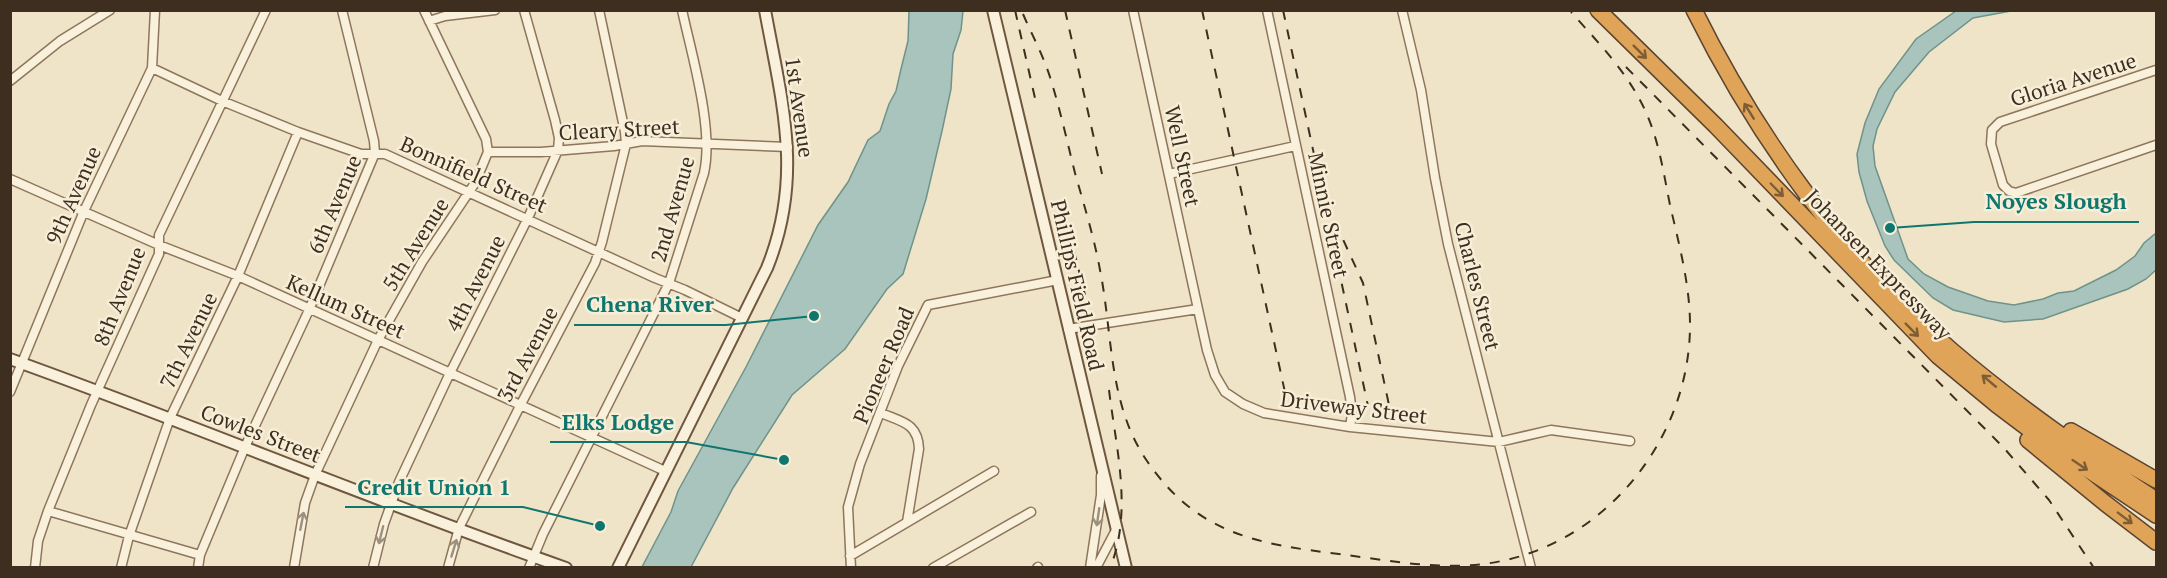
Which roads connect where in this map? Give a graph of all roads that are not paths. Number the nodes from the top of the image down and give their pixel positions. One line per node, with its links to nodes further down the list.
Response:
1 (110, 10): 20 (street)
2 (155, 10): 18 (street, 9th Avenue)
3 (266, 10): 21 (street, 8th Avenue)
4 (342, 10): 29 (street, 6th Avenue)
5 (424, 10): 17 (street)
6 (495, 10): 17 (street)
7 (524, 10): 28 (street, 4th Avenue)
8 (599, 10): 24 (street, 3rd Avenue)
9 (682, 10): 23 (street, 2nd Avenue)
10 (765, 10): 27 (street, 1st Avenue)
11 (993, 10): 39 (street, Phillips Field Road)
12 (1133, 10): 31 (street, Well Street)
13 (1267, 10): 26 (street, Minnie Street)
14 (1402, 10): 59 (street, Charles Street)
15 (1598, 10): 46 (highway, Johansen Expressway, one-way to 46)
16 (1694, 10): 52 (highway, Johansen Expressway, one-way to 16)
17 (429, 21): 30 (street)
18 (152, 68): 21 (street, Bonnifield Street); 34 (street, 9th Avenue)
19 (2157, 70): 25 (street, Gloria Avenue)
20 (10, 81)
21 (222, 101): 22 (street, Bonnifield Street); 36 (street, 8th Avenue)
22 (298, 132): 29 (street, Bonnifield Street); 38 (street, 7th Avenue)
23 (707, 143): 24 (street, Cleary Street); 27 (street, Cleary Street); 40 (street, 2nd Avenue)
24 (626, 144): 28 (street, Cleary Street); 37 (street, 3rd Avenue)
25 (2157, 145)
26 (1295, 146): 31 (street); 56 (street, Minnie Street)
27 (788, 147): 43 (street, 1st Avenue)
28 (558, 150): 30 (street, Cleary Street); 35 (street, 4th Avenue)
29 (375, 153): 33 (street, Bonnifield Street); 42 (street, 6th Avenue)
30 (488, 153): 33 (street, 5th Avenue)
31 (1169, 174): 41 (street, Well Street)
32 (10, 179): 34 (street, Kellum Street)
33 (469, 193): 35 (street, Bonnifield Street); 45 (street, 5th Avenue)
34 (84, 211): 36 (street, Kellum Street); 48 (street, 9th Avenue)
35 (528, 218): 37 (street, Bonnifield Street); 49 (street, 4th Avenue)
36 (159, 245): 38 (street, Kellum Street); 51 (street, 8th Avenue)
37 (599, 251): 40 (street, Bonnifield Street); 53 (street, 3rd Avenue)
38 (238, 276): 42 (street, Kellum Street); 55 (street, 7th Avenue)
39 (1058, 280): 44 (street, Phillips Field Road); 54 (street, Pioneer Road)
40 (669, 283): 43 (street, Bonnifield Street); 57 (street, 2nd Avenue)
41 (1198, 309): 44 (street); 56 (street, Driveway Street)
42 (309, 310): 45 (street, Kellum Street); 60 (street, 6th Avenue)
43 (742, 318): 62 (street, 1st Avenue)
44 (1068, 329): 61 (street, Phillips Field Road)
45 (378, 340): 49 (street, Kellum Street); 64 (street, 5th Avenue)
46 (1938, 356): 70 (highway, Johansen Expressway, one-way to 70); 75 (highway, one-way to 75)
47 (10, 359): 48 (street, Cowles Street)
48 (22, 363): 50 (street, 9th Avenue); 51 (street, Cowles Street)
49 (450, 373): 53 (street, Kellum Street); 67 (street, 4th Avenue)
50 (10, 392)
51 (98, 392): 55 (street, Cowles Street); 68 (street, 8th Avenue)
52 (2008, 397): 65 (highway); 66 (highway, Johansen Expressway)
53 (519, 406): 57 (street, Kellum Street); 72 (street, 3rd Avenue)
54 (881, 413): 71 (street); 78 (street, Pioneer Road)
55 (170, 418): 60 (street, Cowles Street); 74 (street, 7th Avenue)
56 (1350, 427): 59 (street, Driveway Street)
57 (591, 439): 62 (street, Kellum Street); 77 (street, 2nd Avenue)
58 (1630, 441): 59 (street, Driveway Street)
59 (1499, 442): 93 (street, Charles Street)
60 (244, 447): 64 (street, Cowles Street); 76 (street, 6th Avenue)
61 (1101, 466): 73 (street, Phillips Field Road); 90 (street, one-way to 90)
62 (665, 471): 87 (street, 1st Avenue)
63 (994, 471): 71 (street)
64 (315, 475): 67 (street, Cowles Street); 82 (street, 5th Avenue, one-way to 64)
65 (2157, 480)
66 (2157, 500)
67 (391, 502): 72 (street, Cowles Street); 83 (street, 4th Avenue, one-way to 83)
68 (48, 511): 74 (street); 79 (street, 8th Avenue)
69 (1031, 512): 89 (street)
70 (2157, 515)
71 (907, 522): 78 (street)
72 (459, 528): 77 (street, Cowles Street); 84 (street, 3rd Avenue, one-way to 72)
73 (1117, 528): 91 (street); 92 (street, Phillips Field Road)
74 (129, 536): 76 (street); 80 (street, 7th Avenue)
75 (2157, 542)
76 (200, 555): 81 (street, 6th Avenue)
77 (533, 556): 85 (street, 2nd Avenue); 86 (street, Cowles Street)
78 (850, 556): 88 (street, Pioneer Road)
79 (35, 567)
80 (121, 567)
81 (198, 567)
82 (294, 567)
83 (373, 567)
84 (448, 567)
85 (529, 567)
86 (566, 567)
87 (618, 567)
88 (851, 567)
89 (933, 567)
90 (1090, 567)
91 (1096, 567)
92 (1126, 567)
93 (1531, 567)

